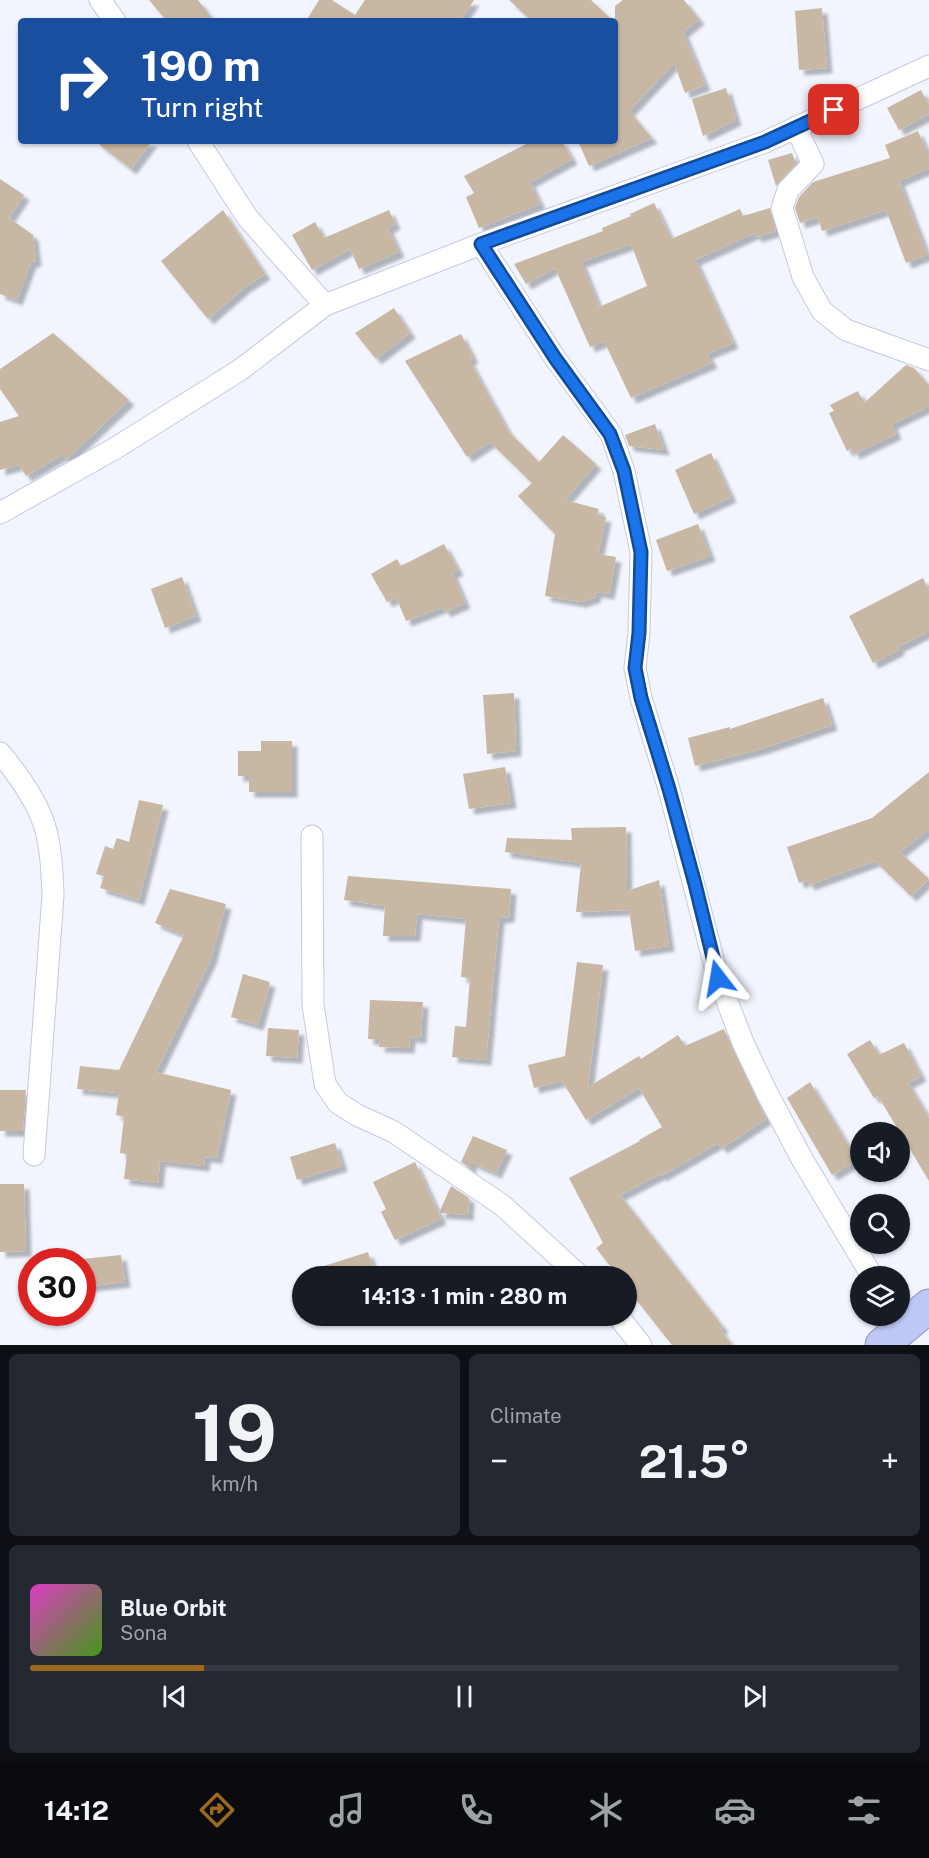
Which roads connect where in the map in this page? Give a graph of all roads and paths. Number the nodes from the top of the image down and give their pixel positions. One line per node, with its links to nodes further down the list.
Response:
1 (100, 0): 2 (street)
2 (113, 18)
3 (929, 66): 4 (street)
4 (796, 127): 6 (street); 8 (street)
5 (200, 144): 7 (street)
6 (481, 244): 7 (street); 14 (street)
7 (325, 305): 9 (street)
8 (929, 360)
9 (0, 513)
10 (0, 753): 12 (street)
11 (312, 836): 13 (street)
12 (34, 1155)
13 (569, 1266)
14 (866, 1266)
15 (929, 1306): 17 (highway)
16 (626, 1326): 18 (street)
17 (894, 1330)
18 (642, 1345)

